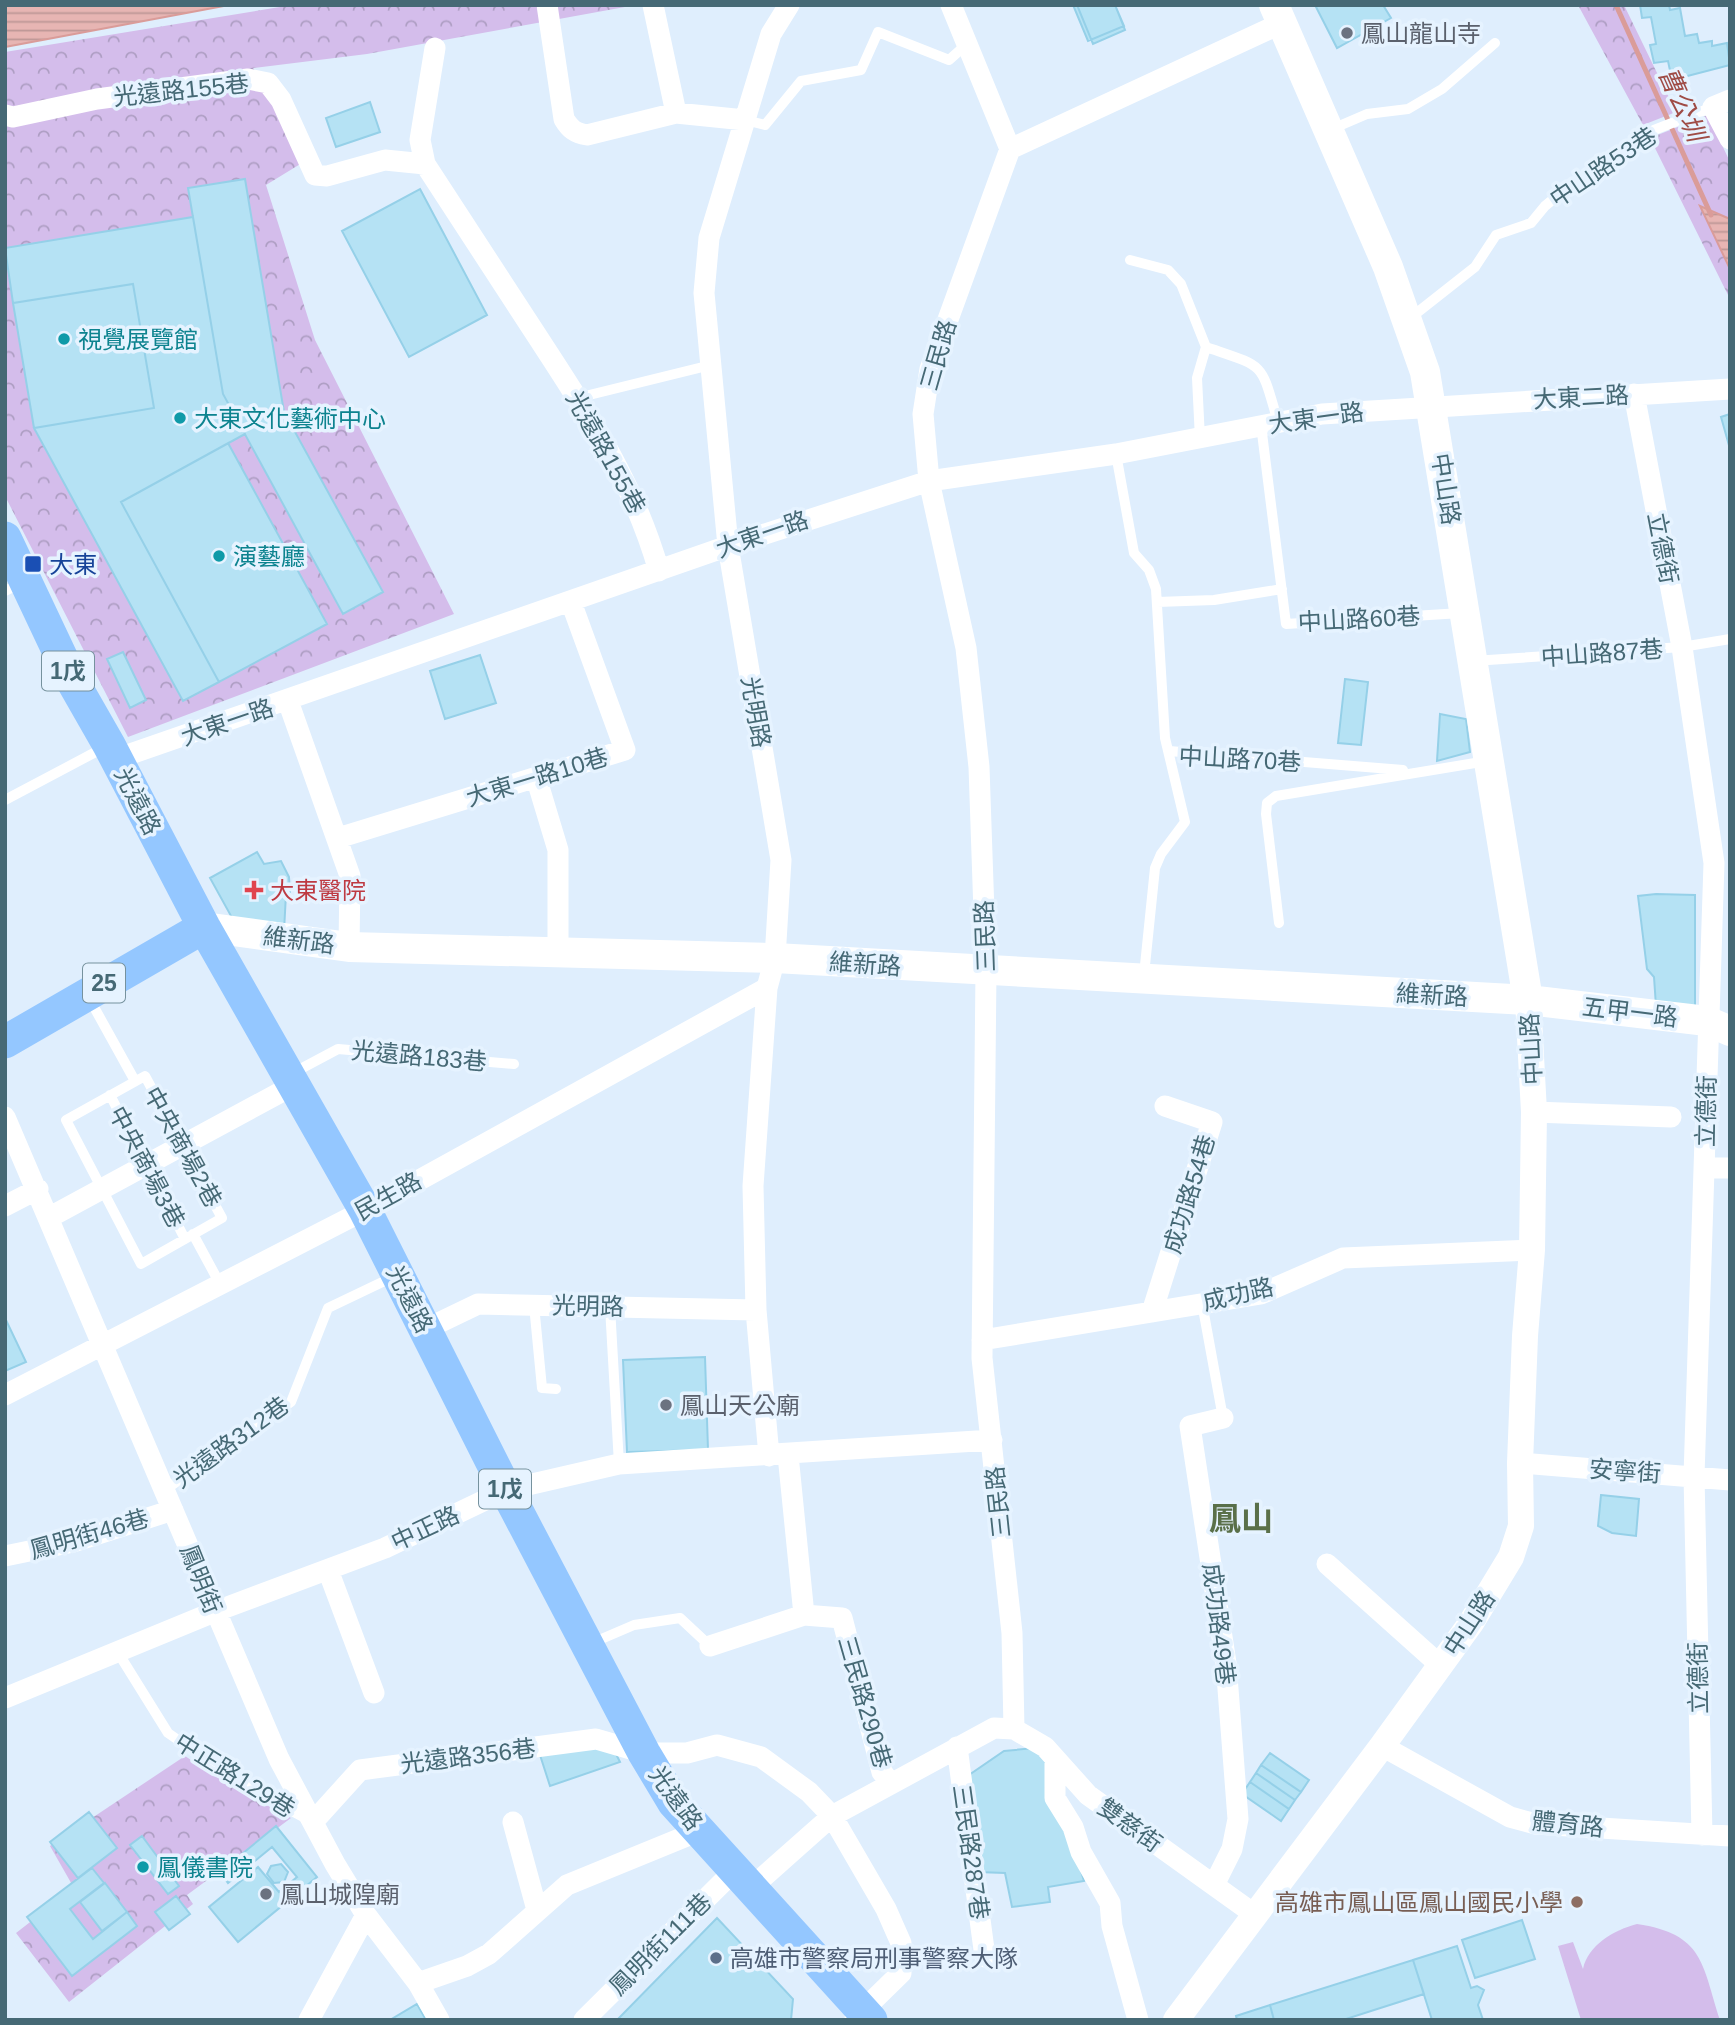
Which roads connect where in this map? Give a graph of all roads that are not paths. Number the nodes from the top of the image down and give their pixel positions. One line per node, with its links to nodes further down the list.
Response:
1 (547, 5): 10 (street)
2 (653, 5): 10 (street)
3 (789, 5): 12 (street, 光明路)
4 (951, 5): 7 (street)
5 (1278, 14): 13 (main road, 中山路); 15 (street)
6 (1495, 43): 13 (lane)
7 (967, 44): 12 (lane); 15 (street)
8 (435, 48): 16 (street, 光遠路155巷)
9 (1721, 103): 14 (street); 18 (lane, 中山路53巷)
10 (676, 113): 12 (street)
11 (5, 115): 16 (street, 光遠路155巷)
12 (745, 120): 20 (street, 光明路)
13 (1329, 131): 18 (main road, 中山路)
14 (1730, 139)
15 (1010, 149): 28 (street, 三民路)
16 (425, 164): 23 (street, 光遠路155巷)
17 (1130, 260): 19 (lane)
18 (1409, 319): 24 (main road, 中山路)
19 (1206, 347): 25 (lane, 中山路60巷); 26 (lane)
20 (711, 365): 23 (lane); 30 (street, 光明路)
21 (1730, 389): 22 (street, 大東二路)
22 (1634, 394): 24 (street, 大東二路); 38 (street, 立德街)
23 (577, 398): 31 (street, 光遠路155巷)
24 (1432, 405): 25 (street, 大東一路); 36 (main road, 中山路)
25 (1269, 424): 26 (street, 大東一路); 33 (lane, 中山路60巷)
26 (1200, 439): 27 (street, 大東一路)
27 (1116, 454): 28 (street, 大東一路); 35 (lane)
28 (929, 481): 30 (street, 大東一路); 53 (street, 三民路)
29 (5, 538): 32 (main road, 光遠路 / 1戊)
30 (728, 546): 31 (street, 大東一路); 52 (street, 光明路)
31 (659, 571): 34 (street, 大東一路)
32 (15, 586): 42 (main road, 光遠路 / 1戊)
33 (1282, 589): 35 (lane, 中山路60巷); 36 (lane, 中山路60巷)
34 (572, 602): 40 (street, 大東一路); 45 (street, 大東一路10巷)
35 (1157, 602): 41 (lane)
36 (1466, 613): 39 (main road, 中山路)
37 (1730, 639): 38 (lane, 中山路87巷)
38 (1682, 647): 39 (lane, 中山路87巷); 58 (street, 立德街)
39 (1474, 662): 43 (main road, 中山路)
40 (288, 701): 42 (street, 大東一路); 47 (street)
41 (1169, 751): 44 (lane, 中山路70巷); 54 (lane, 中山路70巷)
42 (113, 752): 46 (lane); 49 (main road, 光遠路 / 1戊)
43 (1489, 761): 44 (lane, 中山路70巷); 57 (main road, 中山路)
44 (1421, 772): 48 (lane, 中山路70巷)
45 (536, 778): 47 (street, 大東一路10巷); 51 (street)
46 (5, 800)
47 (338, 838): 50 (street)
48 (1279, 923)
49 (204, 927): 50 (main road, 維新路); 56 (main road, 25); 62 (main road, 光遠路 / 1戊)
50 (349, 947): 51 (main road, 維新路)
51 (558, 952): 52 (main road, 維新路)
52 (775, 958): 53 (main road, 維新路); 55 (street, 光明路)
53 (986, 971): 54 (main road, 維新路); 87 (street, 三民路)
54 (1144, 981): 57 (main road, 維新路)
55 (767, 988): 75 (street, 民生路); 84 (street, 光明路)
56 (86, 993): 59 (main road, 25); 61 (lane, 中央商場2巷)
57 (1528, 1000): 58 (main road, 五甲一路); 65 (street, 中山路)
58 (1718, 1026): 70 (street, 立德街)
59 (5, 1042)
60 (514, 1064): 62 (lane, 光遠路183巷)
61 (140, 1079): 63 (lane); 68 (lane, 中央商場2巷)
62 (292, 1080): 68 (street); 75 (main road, 光遠路 / 1戊)
63 (110, 1095): 69 (lane, 中央商場3巷); 73 (lane)
64 (1165, 1107): 85 (street, 成功路54巷)
65 (1534, 1112): 66 (street); 78 (street, 中山路)
66 (1671, 1116)
67 (5, 1117): 72 (street, 鳳明街)
68 (183, 1147): 69 (street); 77 (lane, 中央商場2巷)
69 (147, 1166): 73 (street); 77 (lane, 中央商場3巷)
70 (1705, 1168): 71 (street); 96 (street, 立德街)
71 (1730, 1168)
72 (38, 1189): 74 (street); 76 (street, 鳳明街)
73 (102, 1189): 76 (street); 77 (lane)
74 (5, 1206)
75 (365, 1210): 79 (main road, 光遠路 / 1戊); 80 (street, 民生路)
76 (50, 1217): 88 (street, 鳳明街)
77 (189, 1237): 80 (lane, 中央商場3巷)
78 (1532, 1250): 81 (street, 成功路); 95 (street, 中山路)
79 (398, 1275): 86 (main road, 光遠路 / 1戊); 99 (lane, 光遠路312巷)
80 (220, 1284): 88 (street, 民生路)
81 (1202, 1303): 85 (street, 成功路); 91 (lane, 成功路49巷)
82 (534, 1305): 83 (street, 光明路); 86 (street, 光明路); 89 (lane)
83 (610, 1307): 84 (street, 光明路); 94 (lane)
84 (756, 1310): 93 (street, 光明路)
85 (1152, 1312): 87 (street, 成功路)
86 (426, 1329): 98 (main road, 光遠路 / 1戊)
87 (982, 1340): 92 (street, 三民路)
88 (104, 1345): 90 (street, 民生路); 99 (street, 鳳明街)
89 (556, 1389)
90 (5, 1395)
91 (1223, 1418): 124 (street, 成功路49巷)
92 (992, 1440): 93 (street, 中正路); 111 (street, 三民路)
93 (778, 1455): 94 (street, 中正路); 104 (street, 光明路)
94 (619, 1464): 98 (street, 中正路)
95 (1520, 1464): 96 (street, 安寧街); 108 (street, 中山路)
96 (1694, 1476): 97 (street, 安寧街); 121 (street, 立德街)
97 (1730, 1480)
98 (506, 1490): 102 (street, 中正路); 105 (main road, 光遠路 / 1戊)
99 (169, 1500): 100 (street, 鳳明街46巷); 103 (street, 鳳明街)
100 (5, 1556)
101 (1327, 1564): 108 (street)
102 (328, 1570): 103 (street, 中正路); 109 (street)
103 (214, 1612): 107 (street, 中正路); 118 (street, 鳳明街)
104 (804, 1615): 106 (street); 116 (street, 三民路290巷)
105 (587, 1645): 106 (lane); 114 (main road, 光遠路 / 1戊)
106 (710, 1646)
107 (117, 1651): 110 (street, 中正路); 118 (lane, 中正路129巷)
108 (1441, 1666): 112 (street, 中山路)
109 (374, 1693)
110 (5, 1698)
111 (1014, 1729): 113 (street); 115 (street, 雙慈街)
112 (1382, 1746): 121 (street, 體育路); 126 (street, 中山路)
113 (957, 1747): 116 (street); 128 (street, 三民路287巷)
114 (644, 1753): 117 (street, 光遠路356巷); 118 (street, 光遠路356巷); 120 (main road, 光遠路 / 1戊)
115 (1055, 1761): 124 (street, 雙慈街); 134 (street)
116 (891, 1784): 117 (street)
117 (832, 1816): 123 (street); 130 (street, 光遠路356巷)
118 (313, 1822): 127 (street, 鳳明街)
119 (513, 1822): 125 (street)
120 (699, 1831): 123 (main road, 光遠路 / 1戊); 125 (street)
121 (1702, 1835): 122 (street, 體育路)
122 (1730, 1836)
123 (744, 1878): 130 (main road, 光遠路 / 1戊); 133 (street, 鳳明街111巷)
124 (1214, 1885): 126 (street, 雙慈街)
125 (537, 1910): 129 (street)
126 (1254, 1914): 135 (street, 中山路)
127 (366, 1915): 129 (street, 鳳明街); 131 (street)
128 (985, 1957)
129 (418, 1983): 132 (street, 鳳明街)
130 (863, 2017)
131 (309, 2020)
132 (439, 2020)
133 (584, 2020)
134 (1138, 2020)
135 (1175, 2020)

